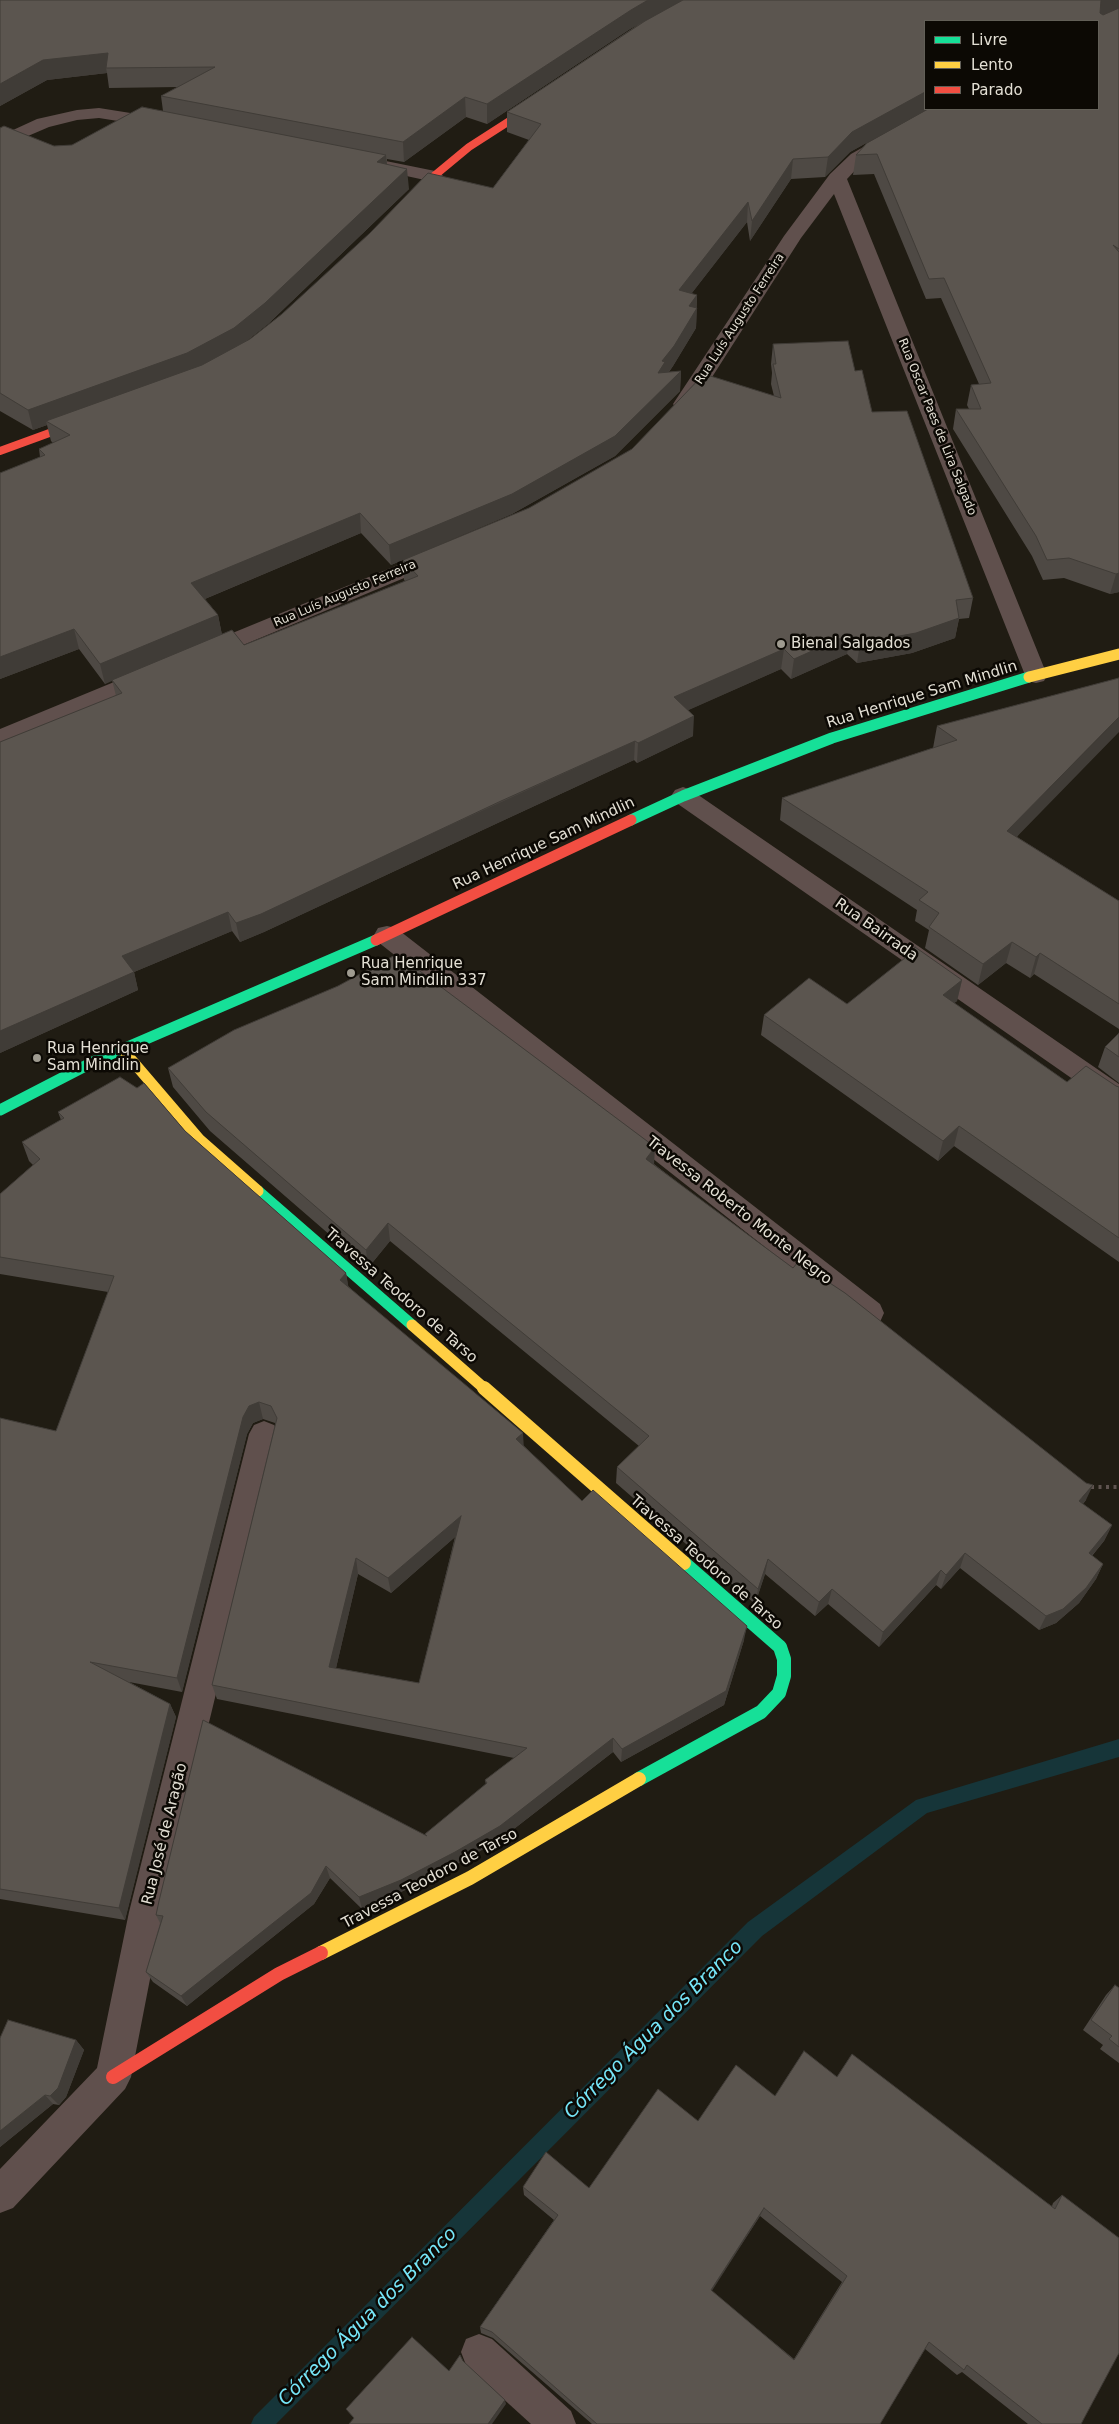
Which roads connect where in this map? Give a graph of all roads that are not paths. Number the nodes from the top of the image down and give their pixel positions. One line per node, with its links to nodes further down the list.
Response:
1 (552, 94): 6 (street)
2 (941, 110): 7 (street, Rua Luís Augusto Ferreira)
3 (179, 126): 4 (street)
4 (0, 143)
5 (351, 159): 6 (street)
6 (434, 176): 8 (street)
7 (837, 178): 10 (street, Rua Luís Augusto Ferreira); 14 (street, Rua Oscar Paes de Lira Salgado)
8 (402, 209)
9 (96, 416): 11 (street)
10 (667, 421)
11 (0, 451)
12 (457, 548): 15 (street, Rua Luís Augusto Ferreira)
13 (1119, 654): 14 (street, Rua Henrique Sam Mindlin)
14 (1036, 675): 16 (street, Rua Henrique Sam Mindlin)
15 (0, 738)
16 (683, 796): 17 (street, Rua Henrique Sam Mindlin); 19 (street, Rua Bairrada)
17 (387, 934): 18 (street, Rua Henrique Sam Mindlin); 21 (street, Travessa Roberto Monte Negro)
18 (123, 1050): 20 (street, Rua Henrique Sam Mindlin); 23 (street, Travessa Teodoro de Tarso)
19 (1119, 1098)
20 (0, 1110)
21 (888, 1327)
22 (264, 1434): 23 (street, Rua José de Aragão)
23 (113, 2077): 24 (street)
24 (0, 2195)
25 (479, 2352): 26 (lane)
26 (558, 2424)

